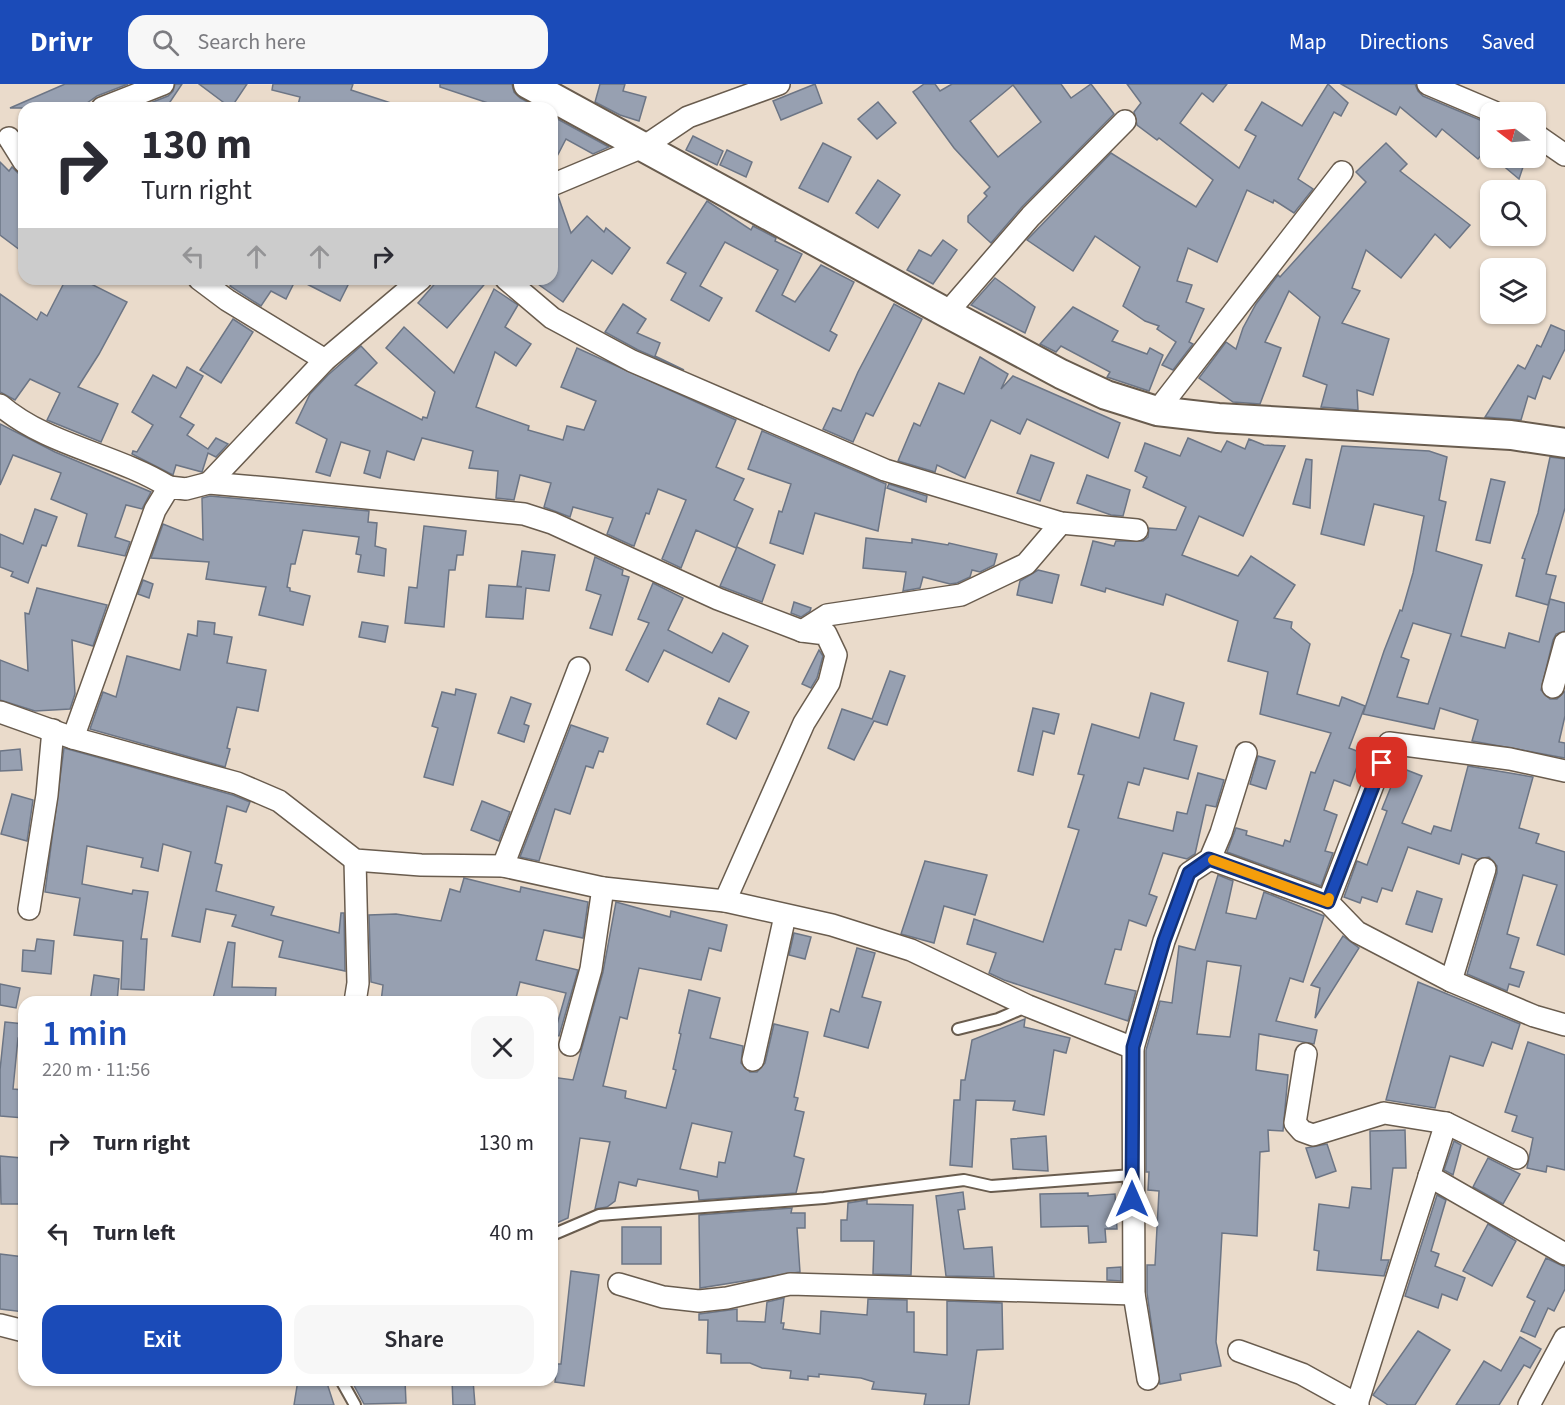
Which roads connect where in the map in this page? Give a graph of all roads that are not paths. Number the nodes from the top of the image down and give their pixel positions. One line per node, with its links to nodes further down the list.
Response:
1 (163, 84): 5 (street)
2 (528, 84): 9 (main road)
3 (779, 84): 9 (street)
4 (1428, 84): 6 (street)
5 (117, 102)
6 (1480, 106)
7 (1125, 121): 16 (street)
8 (1546, 142): 10 (street)
9 (645, 146): 12 (street); 16 (main road)
10 (1565, 155)
11 (1342, 172): 19 (street)
12 (558, 182)
13 (207, 285): 17 (street)
14 (414, 285): 17 (street)
15 (513, 285): 23 (street)
16 (947, 313): 19 (main road)
17 (326, 360): 21 (street)
18 (0, 405): 22 (street)
19 (1157, 411): 20 (main road)
20 (1565, 443)
21 (209, 483): 22 (street); 25 (street)
22 (169, 487): 30 (street)
23 (1061, 523): 24 (street); 25 (street)
24 (1137, 531)
25 (802, 631): 38 (street)
26 (1565, 643): 28 (street)
27 (579, 668): 35 (street)
28 (1553, 687)
29 (0, 712): 30 (street)
30 (63, 734): 34 (street); 40 (street)
31 (1246, 753): 33 (street)
32 (1565, 771): 39 (street)
33 (1209, 859): 39 (street); 48 (street)
34 (355, 860): 35 (street); 43 (street)
35 (503, 866): 37 (street)
36 (1485, 869): 42 (street)
37 (603, 888): 38 (street); 47 (street)
38 (725, 901): 41 (street)
39 (1328, 902): 42 (street)
40 (29, 909)
41 (785, 916): 44 (street); 50 (street)
42 (1451, 981): 45 (street)
43 (356, 996)
44 (1028, 1006): 46 (lane); 48 (street)
45 (1565, 1025)
46 (958, 1029)
47 (570, 1045)
48 (1133, 1047): 53 (street)
49 (1306, 1054): 51 (street)
50 (753, 1060)
51 (1446, 1123): 52 (street); 54 (street)
52 (1517, 1158)
53 (1131, 1176): 55 (lane); 58 (street)
54 (1429, 1176): 56 (street); 66 (street)
55 (558, 1232)
56 (1565, 1254)
57 (619, 1284): 58 (street)
58 (1134, 1294): 63 (street)
59 (0, 1325): 60 (street)
60 (18, 1330)
61 (1565, 1338): 67 (street)
62 (1239, 1351): 66 (street)
63 (1148, 1379)
64 (344, 1386): 65 (lane)
65 (355, 1405)
66 (1358, 1405)
67 (1529, 1405)

